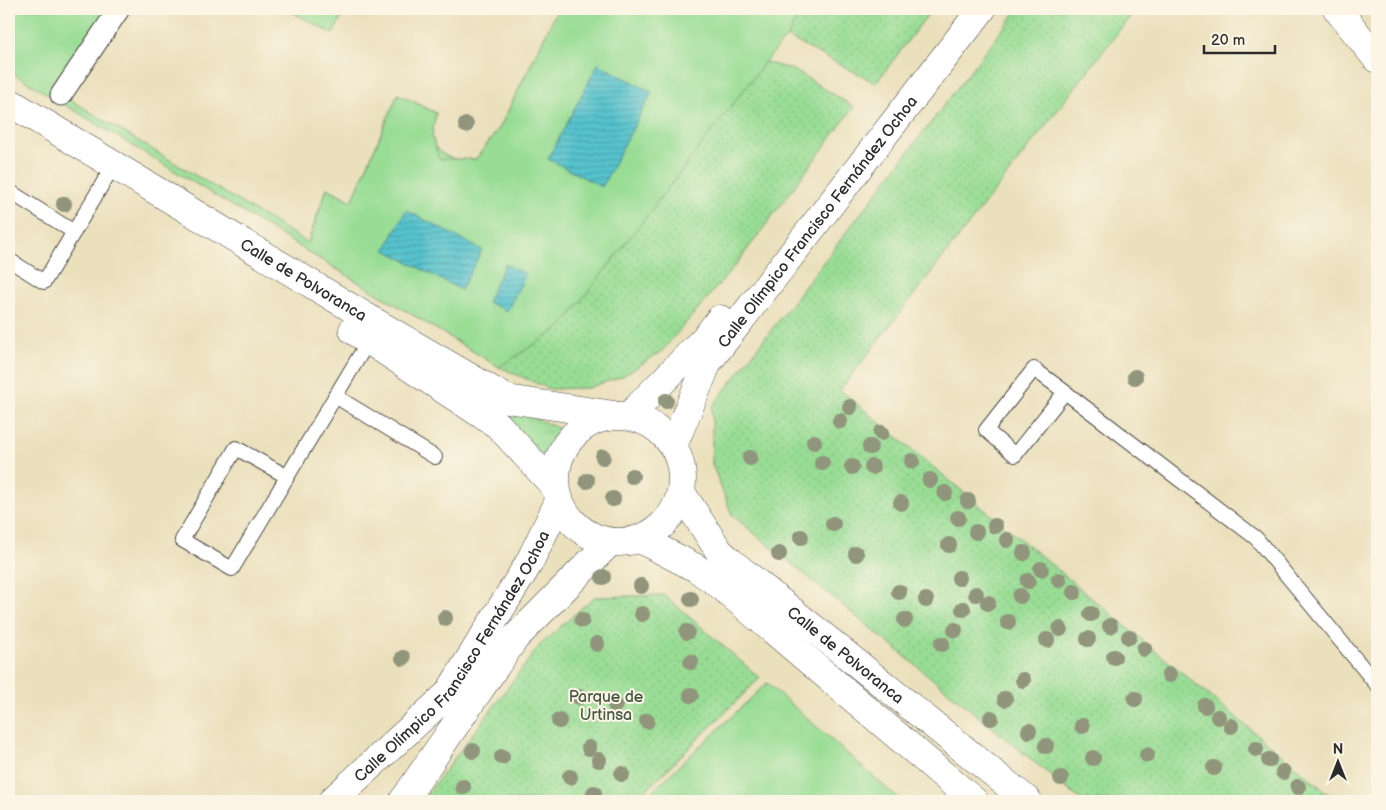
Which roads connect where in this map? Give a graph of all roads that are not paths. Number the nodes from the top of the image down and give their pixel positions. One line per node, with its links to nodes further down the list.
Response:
1 (119, 9): 6 (street)
2 (959, 9): 16 (street, Calle Olímpico Francisco Fernández Ochoa)
3 (982, 9): 17 (street, Calle Olímpico Francisco Fernández Ochoa)
4 (1337, 9): 5 (street)
5 (1377, 59)
6 (62, 95)
7 (9, 102): 16 (street, Calle de Polvoranca)
8 (9, 118): 9 (street, Calle de Polvoranca)
9 (106, 178): 11 (lane); 13 (street, Calle de Polvoranca)
10 (9, 191): 11 (lane)
11 (74, 232): 12 (lane)
12 (9, 260)
13 (369, 340): 15 (lane); 21 (street, Calle de Polvoranca)
14 (1065, 392): 14 (lane); 24 (lane)
15 (335, 396): 18 (lane); 19 (lane)
16 (621, 416): 17 (street); 21 (street)
17 (673, 446): 20 (street)
18 (435, 457)
19 (286, 476): 19 (lane)
20 (681, 492): 22 (street); 28 (street, Calle de Polvoranca)
21 (557, 494): 23 (street); 25 (street, Calle Olímpico Francisco Fernández Ochoa)
22 (640, 539): 23 (street); 27 (street, Calle de Polvoranca)
23 (610, 542): 26 (street)
24 (1377, 685)
25 (332, 801)
26 (403, 801)
27 (974, 801)
28 (1028, 801)

